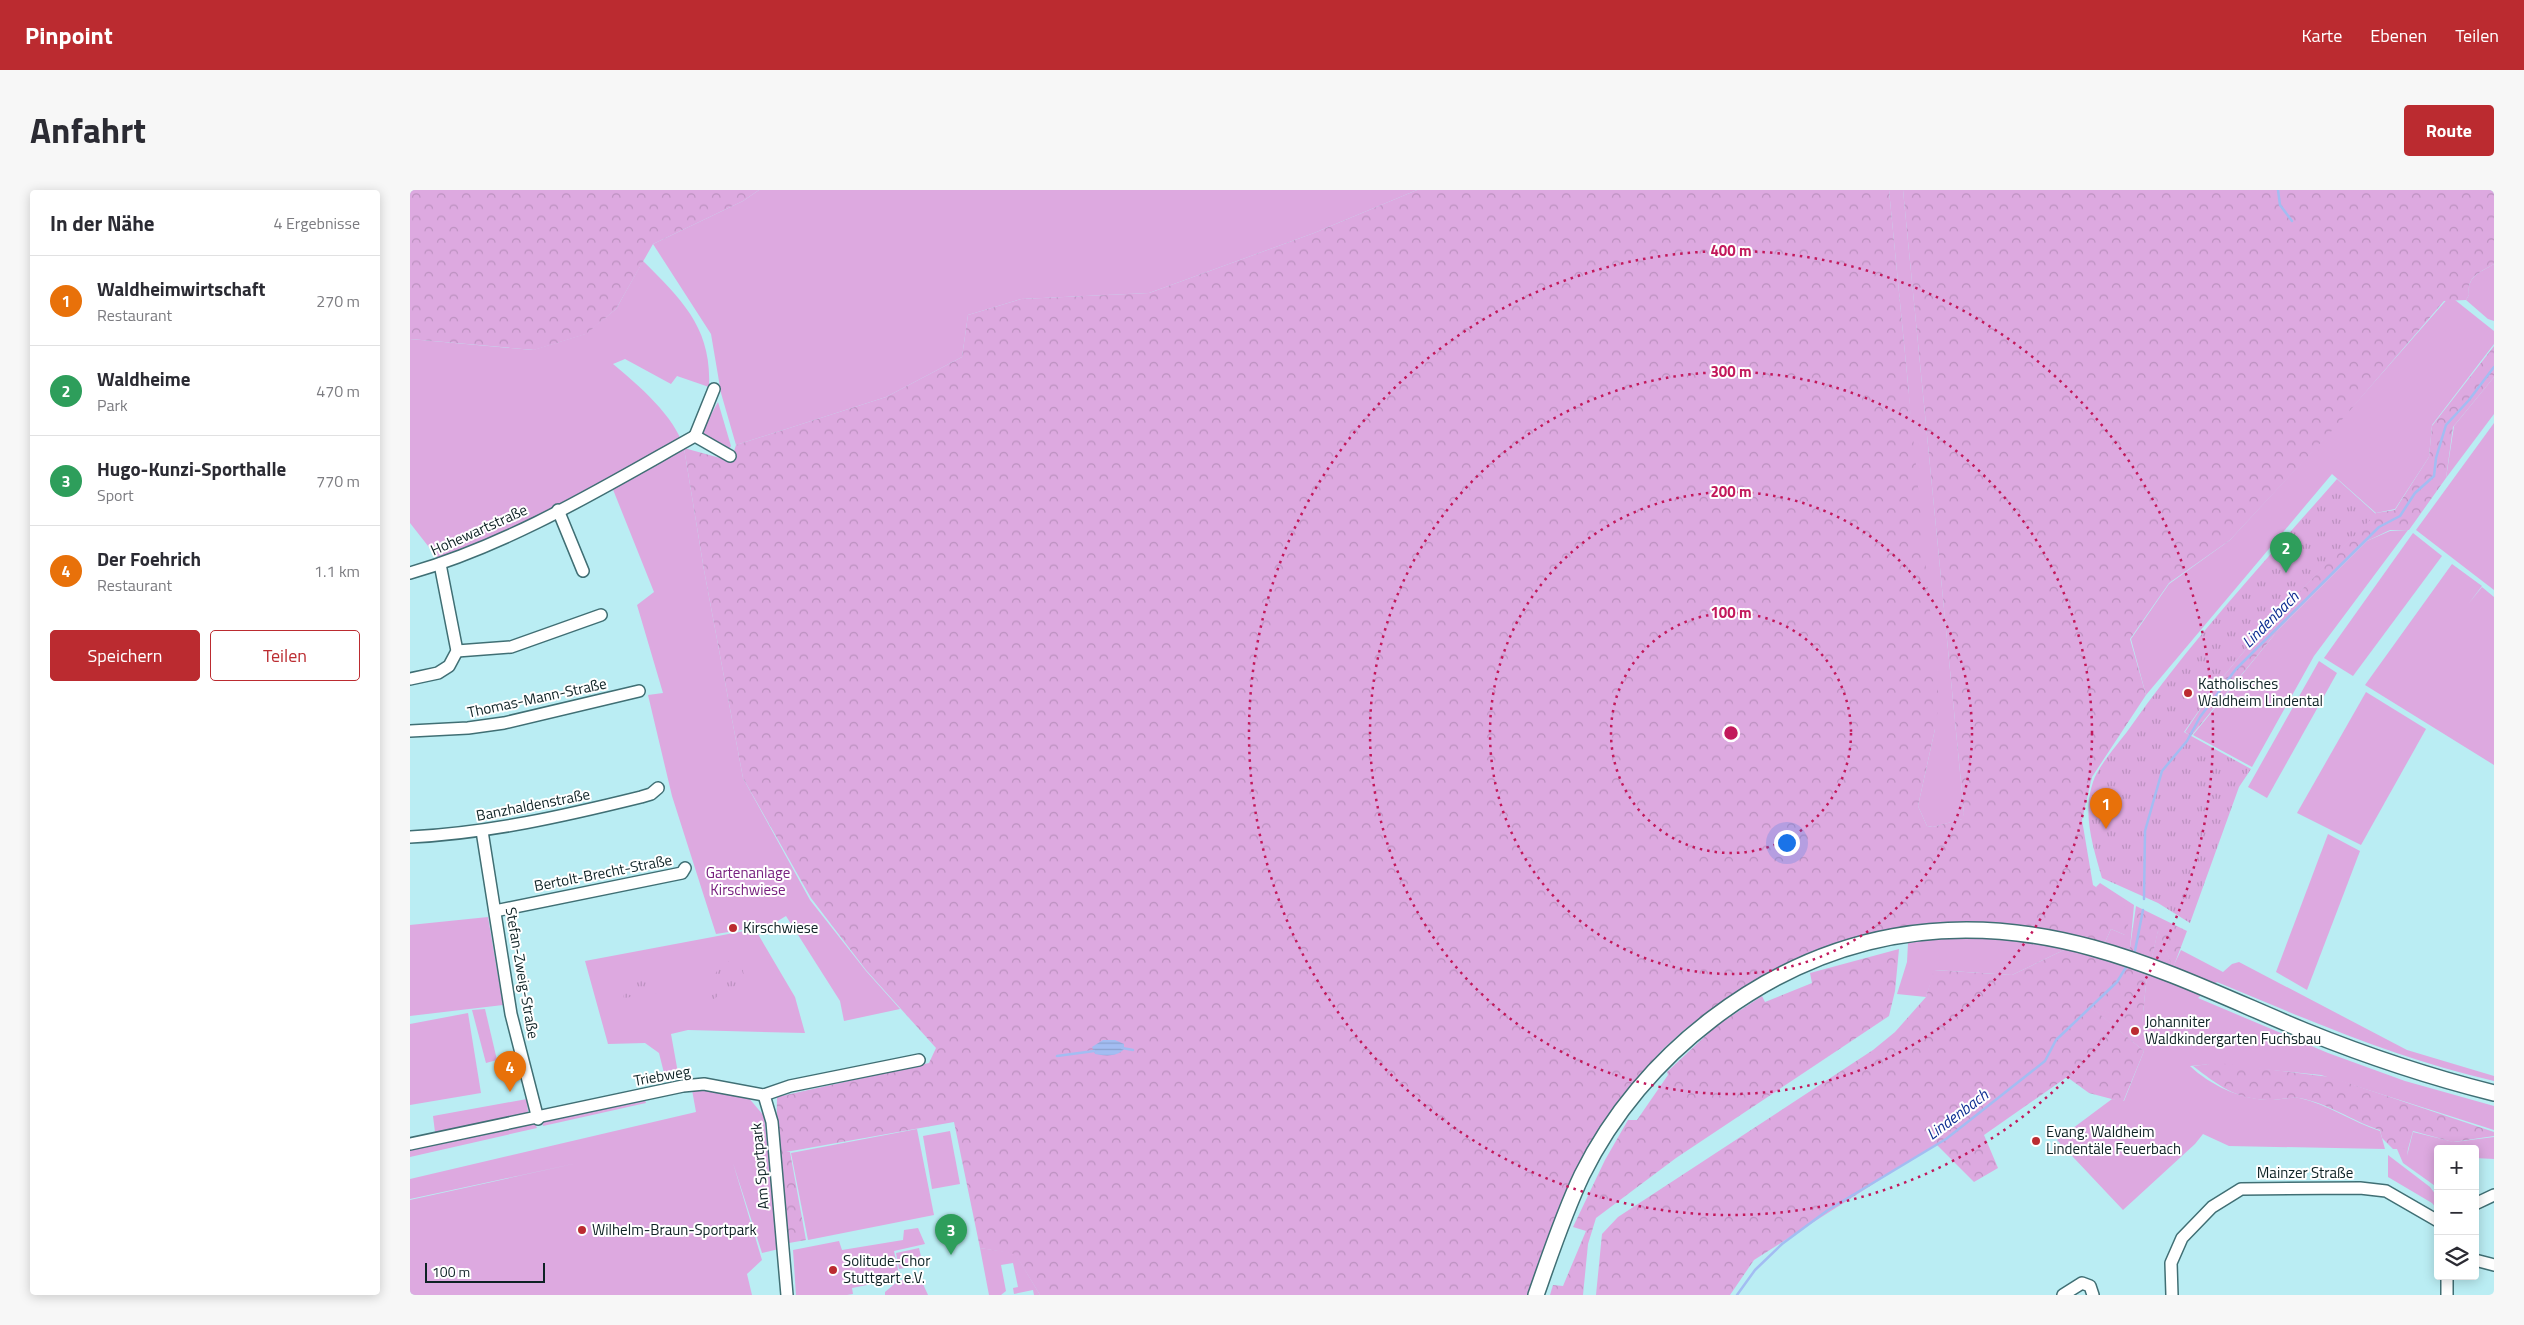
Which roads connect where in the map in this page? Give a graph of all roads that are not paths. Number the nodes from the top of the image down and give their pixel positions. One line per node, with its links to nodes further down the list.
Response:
1 (714, 389): 2 (street)
2 (695, 436): 3 (street); 4 (street, Hohewartstraße)
3 (730, 456)
4 (558, 510): 5 (street, Hohewartstraße); 6 (street)
5 (440, 564): 7 (street, Hohewartstraße); 9 (street)
6 (584, 571)
7 (410, 573)
8 (601, 616): 9 (street)
9 (457, 651): 10 (street)
10 (410, 680)
11 (639, 691): 12 (street, Thomas-Mann-Straße)
12 (410, 731)
13 (658, 788): 14 (street, Banzhaldenstraße)
14 (482, 831): 15 (street, Banzhaldenstraße); 17 (street, Stefan-Zweig-Straße)
15 (410, 837)
16 (685, 868): 17 (street, Bertolt-Brecht-Straße)
17 (495, 911): 21 (street, Stefan-Zweig-Straße)
18 (919, 1060): 20 (street, Triebweg)
19 (2494, 1093): 30 (main road)
20 (764, 1095): 21 (street, Triebweg); 29 (street, Am Sportpark)
21 (538, 1118): 22 (street, Triebweg)
22 (410, 1144)
23 (2494, 1195): 24 (street)
24 (2479, 1202)
25 (2434, 1219): 33 (street, Mainzer Straße)
26 (2479, 1261): 27 (street)
27 (2494, 1265)
28 (2447, 1280): 34 (street)
29 (787, 1295)
30 (1536, 1295)
31 (2064, 1295): 32 (street)
32 (2093, 1295)
33 (2172, 1295)
34 (2447, 1295)

